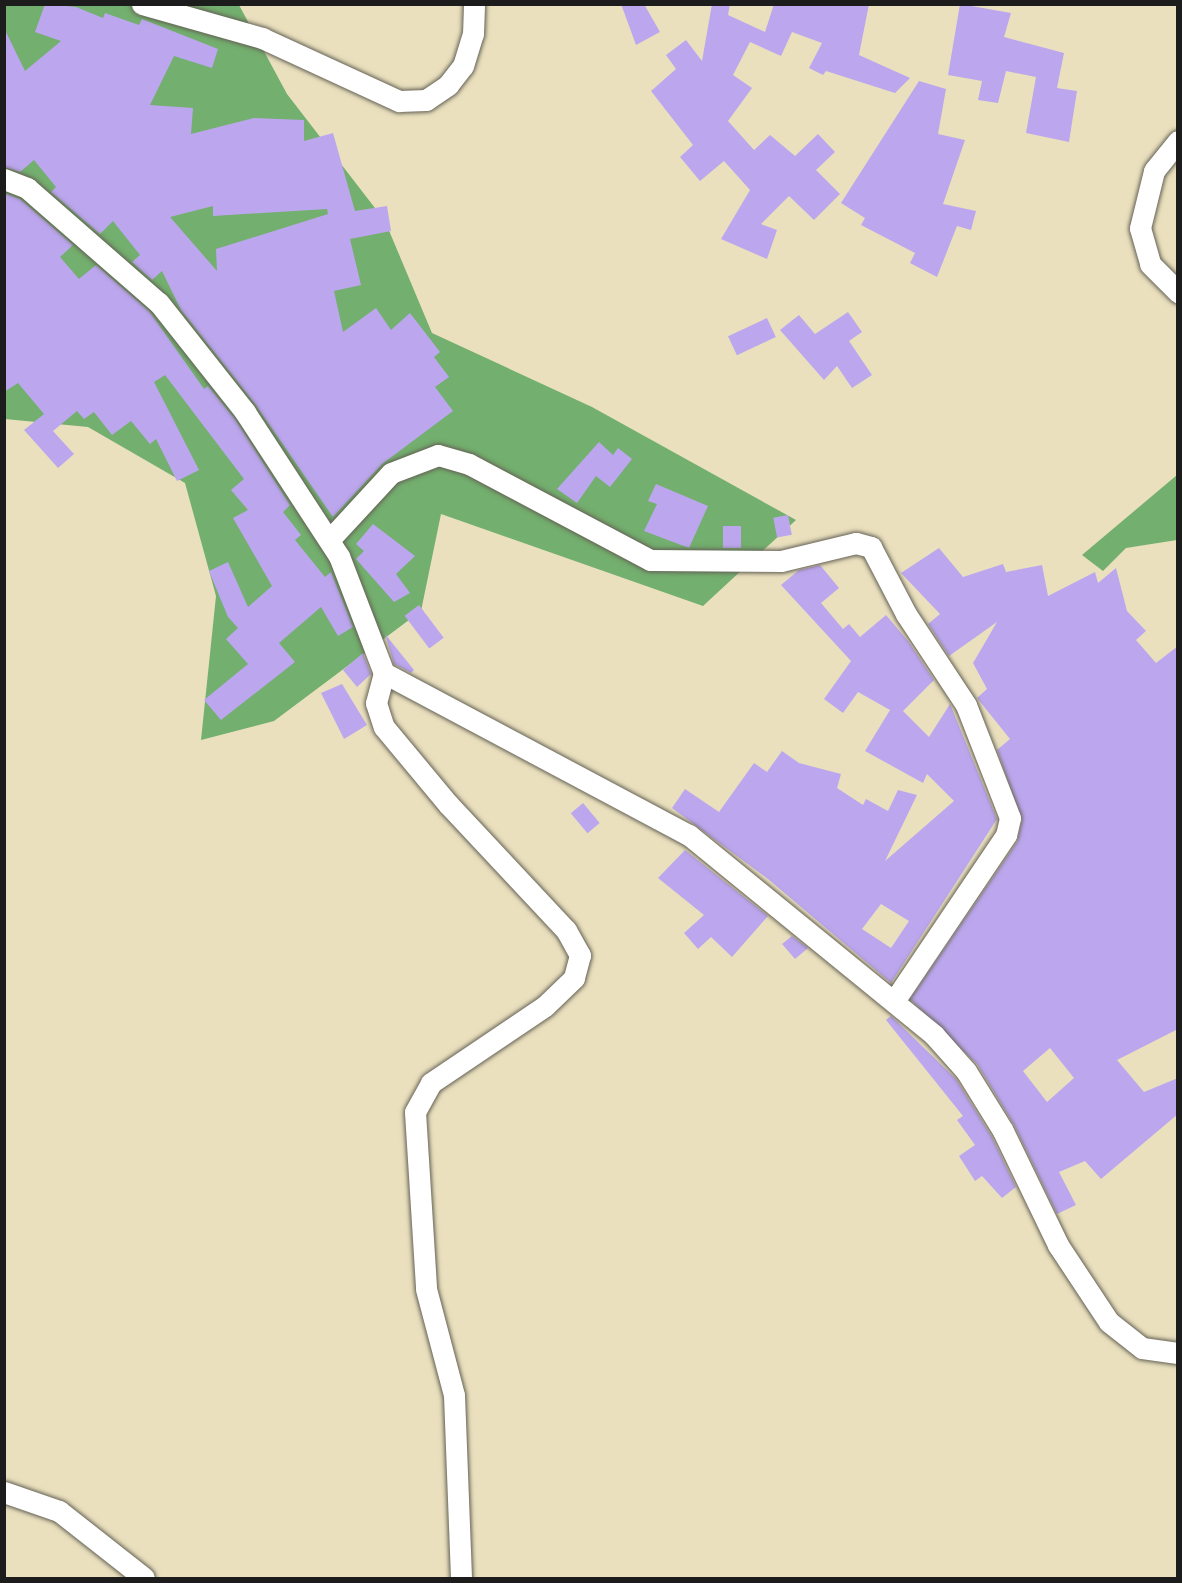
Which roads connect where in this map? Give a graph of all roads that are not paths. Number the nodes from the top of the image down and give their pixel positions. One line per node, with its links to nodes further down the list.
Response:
1 (142, 4): 2 (street)
2 (474, 4)
3 (1178, 141): 5 (street)
4 (4, 179): 6 (street)
5 (1178, 292)
6 (331, 538): 7 (street); 8 (street)
7 (384, 673): 8 (street); 12 (street)
8 (894, 1001): 9 (street)
9 (1178, 1353)
10 (4, 1492): 11 (street)
11 (144, 1578)
12 (461, 1578)

